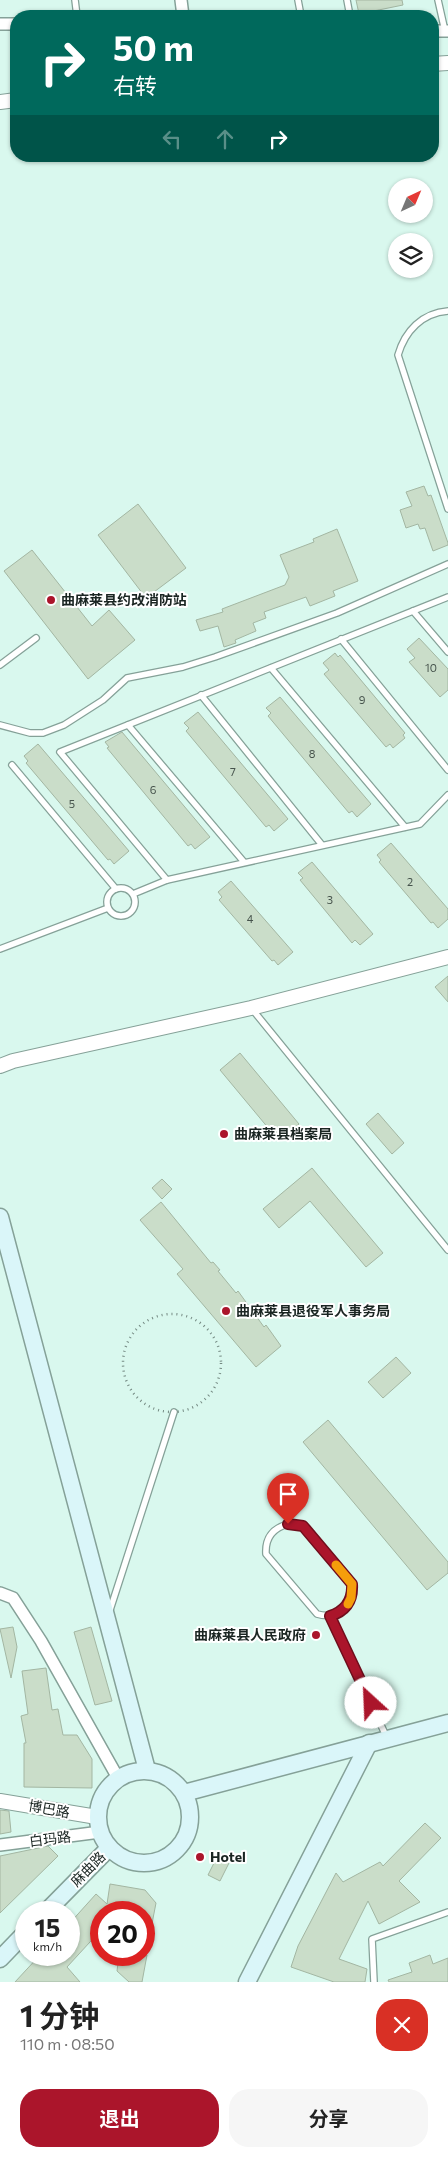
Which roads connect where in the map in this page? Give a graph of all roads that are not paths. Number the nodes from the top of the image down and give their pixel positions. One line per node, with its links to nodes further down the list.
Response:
1 (438, 0): 2 (lane)
2 (446, 31)
3 (448, 311): 4 (lane)
4 (448, 509)
5 (448, 564): 14 (lane)
6 (448, 596): 7 (lane)
7 (413, 611): 9 (lane); 10 (lane)
8 (36, 638): 11 (lane)
9 (341, 640): 12 (lane); 17 (lane)
10 (448, 652)
11 (0, 665)
12 (271, 668): 13 (lane); 19 (lane)
13 (201, 696): 15 (lane); 20 (lane)
14 (0, 725)
15 (128, 725): 21 (lane); 22 (lane)
16 (12, 765): 23 (lane)
17 (448, 770)
18 (448, 795): 19 (lane)
19 (406, 827): 20 (lane)
20 (322, 845): 21 (lane)
21 (244, 862): 22 (lane)
22 (166, 880): 24 (lane)
23 (116, 889): 24 (lane); 25 (lane)
24 (133, 894): 25 (lane)
25 (108, 908): 26 (lane)
26 (0, 949)
27 (448, 957): 28 (street)
28 (251, 1008): 29 (street); 31 (lane)
29 (0, 1066)
30 (0, 1216): 35 (main road)
31 (448, 1250)
32 (174, 1412): 35 (lane)
33 (0, 1593): 40 (street)
34 (330, 1616): 34 (lane); 37 (lane)
35 (107, 1618): 39 (main road)
36 (448, 1724): 37 (main road)
37 (387, 1739): 38 (main road)
38 (369, 1743): 41 (main road); 50 (main road)
39 (147, 1770): 40 (main road); 41 (main road)
40 (118, 1778): 43 (main road)
41 (184, 1793): 45 (main road)
42 (0, 1801): 43 (street, 博巴路)
43 (98, 1825): 44 (street, 白玛路); 45 (main road)
44 (0, 1845)
45 (109, 1848): 46 (main road, 麻曲路)
46 (57, 1901)
47 (448, 1912): 51 (lane)
48 (15, 1943): 49 (main road)
49 (0, 1959)
50 (246, 1982)
51 (374, 1982)

